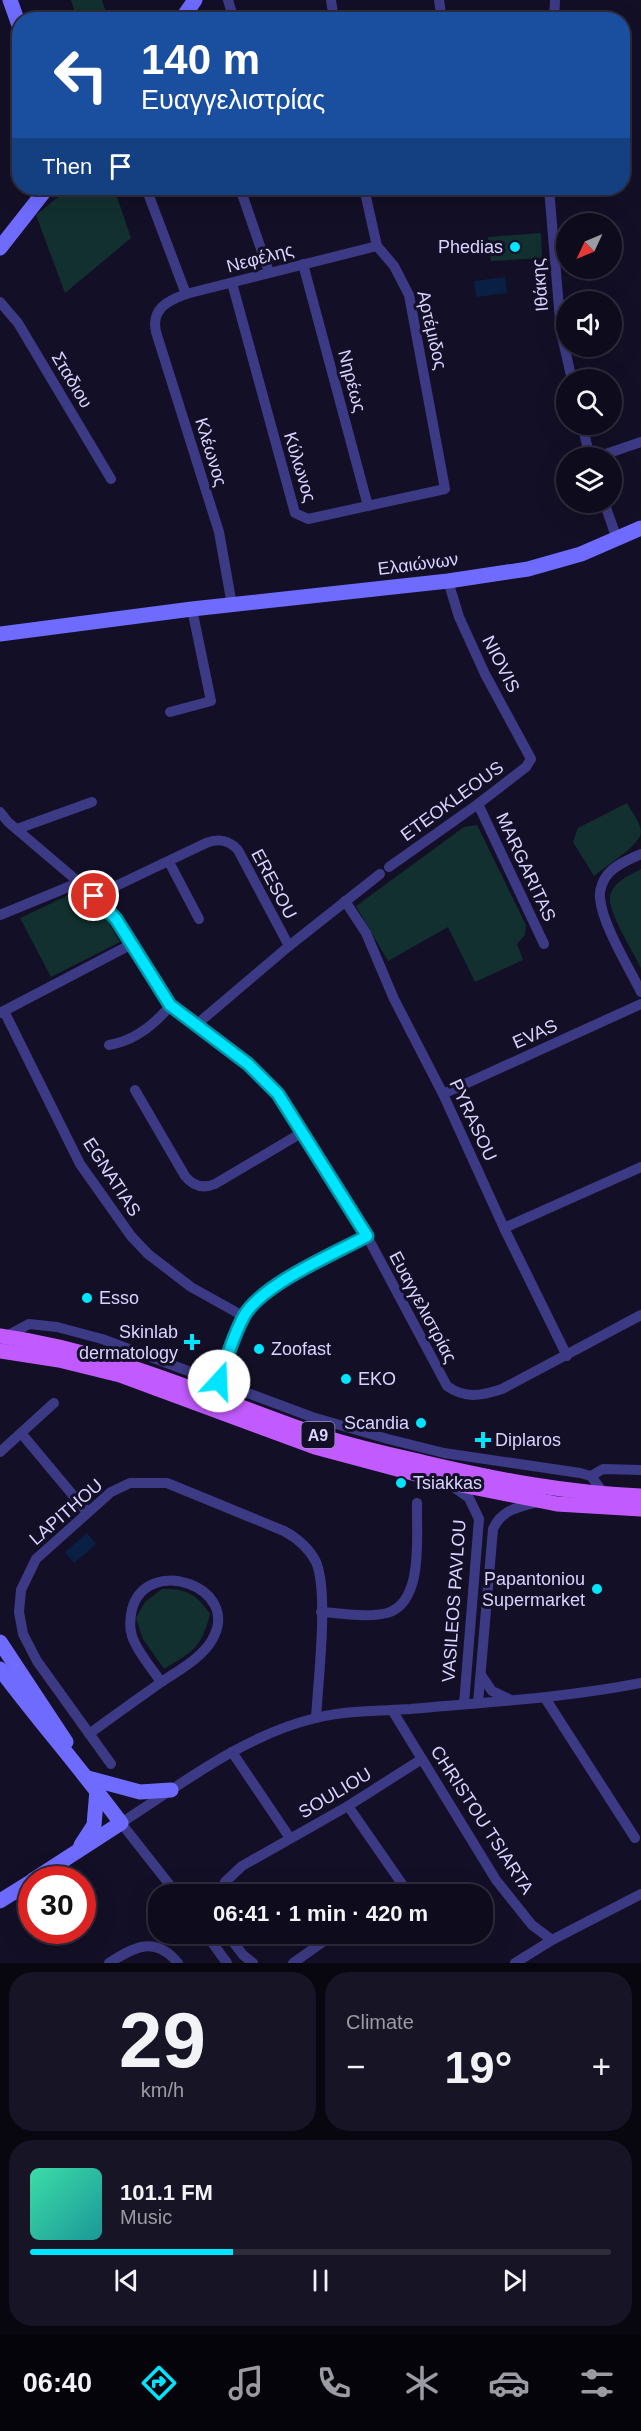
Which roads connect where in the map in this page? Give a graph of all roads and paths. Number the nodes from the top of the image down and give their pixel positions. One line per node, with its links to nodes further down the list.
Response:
1 (42, 195): 7 (main road)
2 (149, 195): 11 (street)
3 (242, 195): 9 (street)
4 (366, 195): 6 (street, Αρτέμιδος)
5 (550, 195): 14 (street, Ιθάκης)
6 (377, 246): 8 (street, Νεφέλης); 18 (street, Αρτέμιδος)
7 (0, 248)
8 (303, 264): 9 (street, Νεφέλης); 19 (street, Νηρέως)
9 (269, 272): 10 (street, Νεφέλης)
10 (232, 283): 11 (street, Νεφέλης); 19 (street, Κύλωνος)
11 (186, 294): 13 (street, Νεφέλης)
12 (0, 302): 17 (street, Σταδιου)
13 (157, 312): 24 (street, Κλέωνος)
14 (569, 369)
15 (641, 442): 16 (street)
16 (622, 448)
17 (111, 479)
18 (445, 489): 19 (street, Κύλωνος)
19 (368, 506)
20 (608, 513): 22 (street)
21 (641, 528): 22 (main road, Ελαιώνων)
22 (617, 539): 23 (main road, Ελαιώνων)
23 (448, 581): 24 (main road, Ελαιώνων); 28 (street, NIOVIS)
24 (232, 605): 25 (main road, Ελαιώνων)
25 (192, 609): 26 (main road, Ελαιώνων); 27 (street)
26 (0, 634)
27 (170, 712)
28 (531, 759): 30 (street, ETEOKLEOUS)
29 (92, 802): 32 (street)
30 (478, 804): 37 (street, ETEOKLEOUS); 40 (street, MARGARITAS)
31 (0, 812): 32 (street, Ευαγγελιστρίας)
32 (17, 829): 35 (street, Ευαγγελιστρίας)
33 (641, 854): 43 (street)
34 (169, 862): 36 (street, ERESOU); 39 (street); 42 (street, ERESOU)
35 (78, 883): 36 (street, Ευαγγελιστρίας); 38 (street)
36 (94, 896): 41 (street, Ευαγγελιστρίας)
37 (345, 901): 42 (street, ETEOKLEOUS); 50 (street, PYRASOU)
38 (0, 915)
39 (199, 919)
40 (544, 944)
41 (130, 945): 45 (street, Ευαγγελιστρίας); 46 (street)
42 (289, 946): 47 (street, ETEOKLEOUS)
43 (641, 992)
44 (641, 1004): 50 (street, EVAS)
45 (170, 1005): 47 (street, Ευαγγελιστρίας); 48 (street)
46 (2, 1012): 56 (street, EGNATIAS)
47 (196, 1025): 51 (street, Ευαγγελιστρίας)
48 (109, 1045)
49 (135, 1090): 51 (street)
50 (443, 1094): 53 (street, PYRASOU)
51 (303, 1131): 54 (street, Ευαγγελιστρίας)
52 (641, 1167): 53 (street)
53 (504, 1228): 58 (street, PYRASOU)
54 (367, 1236): 56 (street); 58 (street, Ευαγγελιστρίας)
55 (641, 1315): 58 (street, Ευαγγελιστρίας)
56 (243, 1316): 59 (street)
57 (2, 1341): 59 (street); 65 (main road, A9); 66 (main road, A9)
58 (567, 1356)
59 (219, 1381): 64 (street)
60 (54, 1403): 61 (street)
61 (21, 1433): 62 (street); 71 (street)
62 (0, 1452)
63 (641, 1470): 64 (street)
64 (591, 1476): 66 (street)
65 (442, 1481): 68 (main road, A9); 81 (street, VASILEOS PAVLOU)
66 (605, 1495): 67 (main road, A9)
67 (641, 1496)
68 (541, 1502): 70 (main road, A9); 75 (street, VASILEOS PAVLOU)
69 (417, 1503): 72 (street)
70 (641, 1509)
71 (87, 1512): 72 (street, LAPITHOU); 84 (street, LAPITHOU)
72 (321, 1612): 83 (street, LAPITHOU)
73 (0, 1642): 86 (main road)
74 (0, 1669): 86 (main road)
75 (481, 1674): 79 (street); 80 (street, VASILEOS PAVLOU)
76 (161, 1682): 76 (street); 84 (street)
77 (641, 1683): 78 (street, VASILEOS PAVLOU)
78 (545, 1698): 79 (street, VASILEOS PAVLOU); 94 (street)
79 (512, 1700): 80 (street, VASILEOS PAVLOU)
80 (478, 1703): 81 (street, VASILEOS PAVLOU)
81 (464, 1704): 82 (street, VASILEOS PAVLOU)
82 (392, 1710): 83 (street, VASILEOS PAVLOU); 87 (street, CHRISTOU TSIARTA)
83 (316, 1718): 85 (street, VASILEOS PAVLOU)
84 (89, 1734): 88 (street, LAPITHOU)
85 (232, 1752): 90 (street, VASILEOS PAVLOU); 93 (street, SOULIOU)
86 (71, 1756): 89 (main road)
87 (422, 1759): 91 (street, SOULIOU); 103 (street, CHRISTOU TSIARTA)
88 (111, 1764)
89 (92, 1784): 90 (main road); 92 (main road); 95 (main road)
90 (171, 1790): 92 (street, VASILEOS PAVLOU)
91 (348, 1806): 93 (street, SOULIOU); 99 (street)
92 (121, 1822): 95 (main road); 97 (street)
93 (290, 1838): 98 (street)
94 (635, 1838)
95 (78, 1851): 96 (main road)
96 (54, 1866)
97 (169, 1884)
98 (224, 1884)
99 (401, 1884)
100 (18, 1889): 102 (main road)
101 (641, 1894): 103 (street)
102 (0, 1901)
103 (552, 1940): 112 (street)
104 (214, 1944): 109 (street)
105 (235, 1944): 110 (street)
106 (320, 1944): 111 (street)
107 (109, 1963): 108 (street)
108 (178, 1963)
109 (228, 1963)
110 (253, 1963)
111 (293, 1963)
112 (515, 1963)

